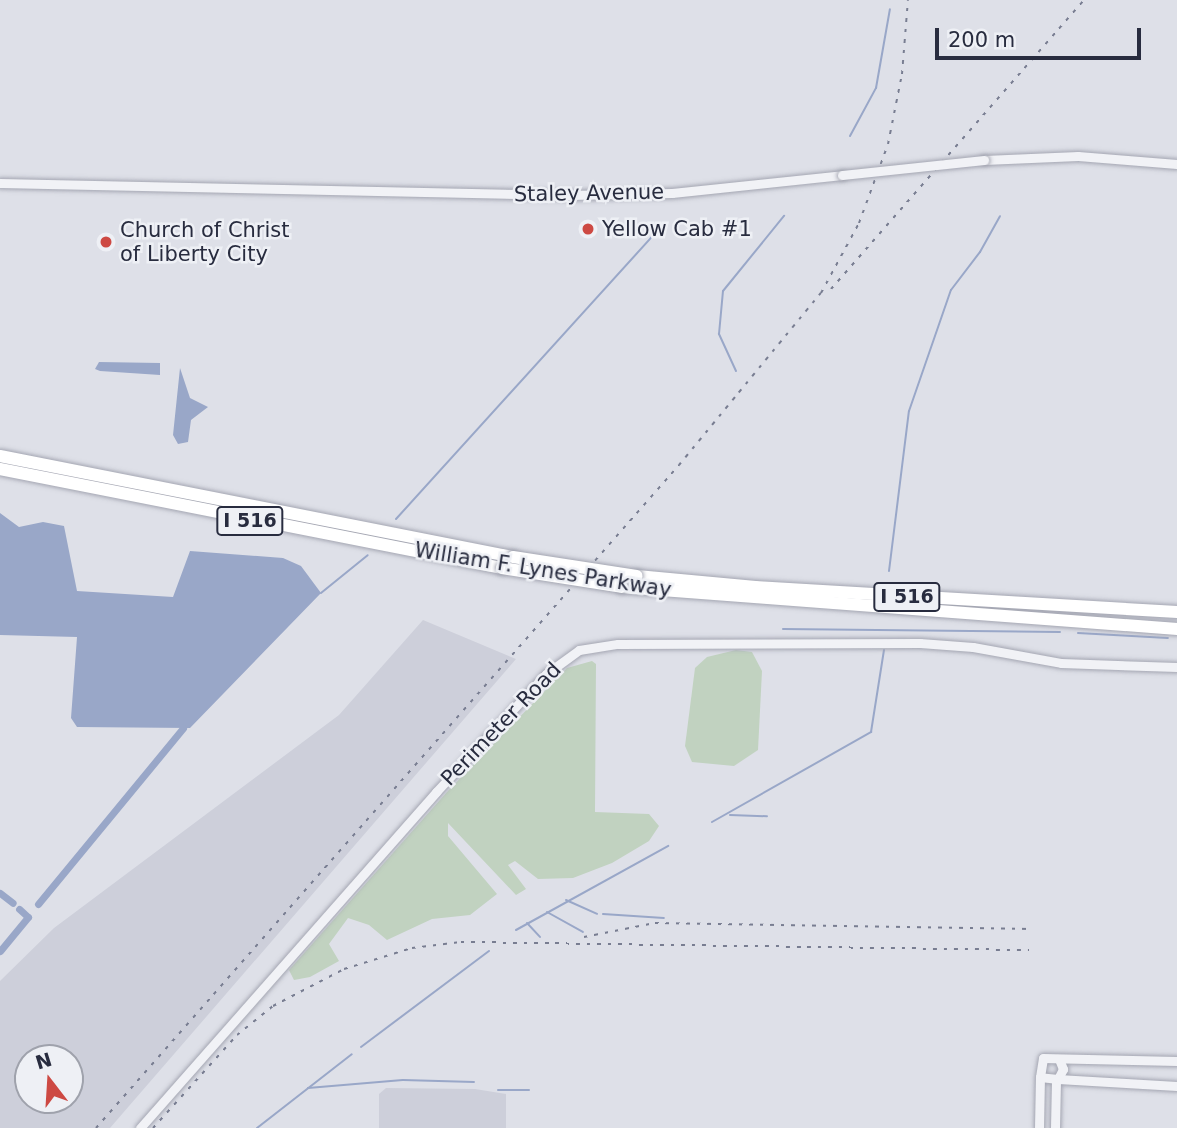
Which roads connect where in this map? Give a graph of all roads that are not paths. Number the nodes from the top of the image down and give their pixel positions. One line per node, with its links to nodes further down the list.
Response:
1 (1177, 164): 2 (street, Staley Avenue, bridge)
2 (0, 183)
3 (0, 456): 5 (highway, William F. Lynes Parkway / I 516, bridge)
4 (0, 469): 6 (highway, William F. Lynes Parkway / I 516, bridge)
5 (1177, 612)
6 (1177, 629)
7 (1177, 667): 15 (street, Perimeter Road)
8 (1059, 1059): 9 (street); 10 (street); 11 (street)
9 (1177, 1061)
10 (1040, 1077): 11 (street); 16 (street)
11 (1057, 1079): 12 (street); 14 (street)
12 (1078, 1083): 13 (street); 14 (street)
13 (1177, 1086)
14 (1056, 1096): 17 (street)
15 (140, 1128)
16 (1038, 1128)
17 (1055, 1128)

